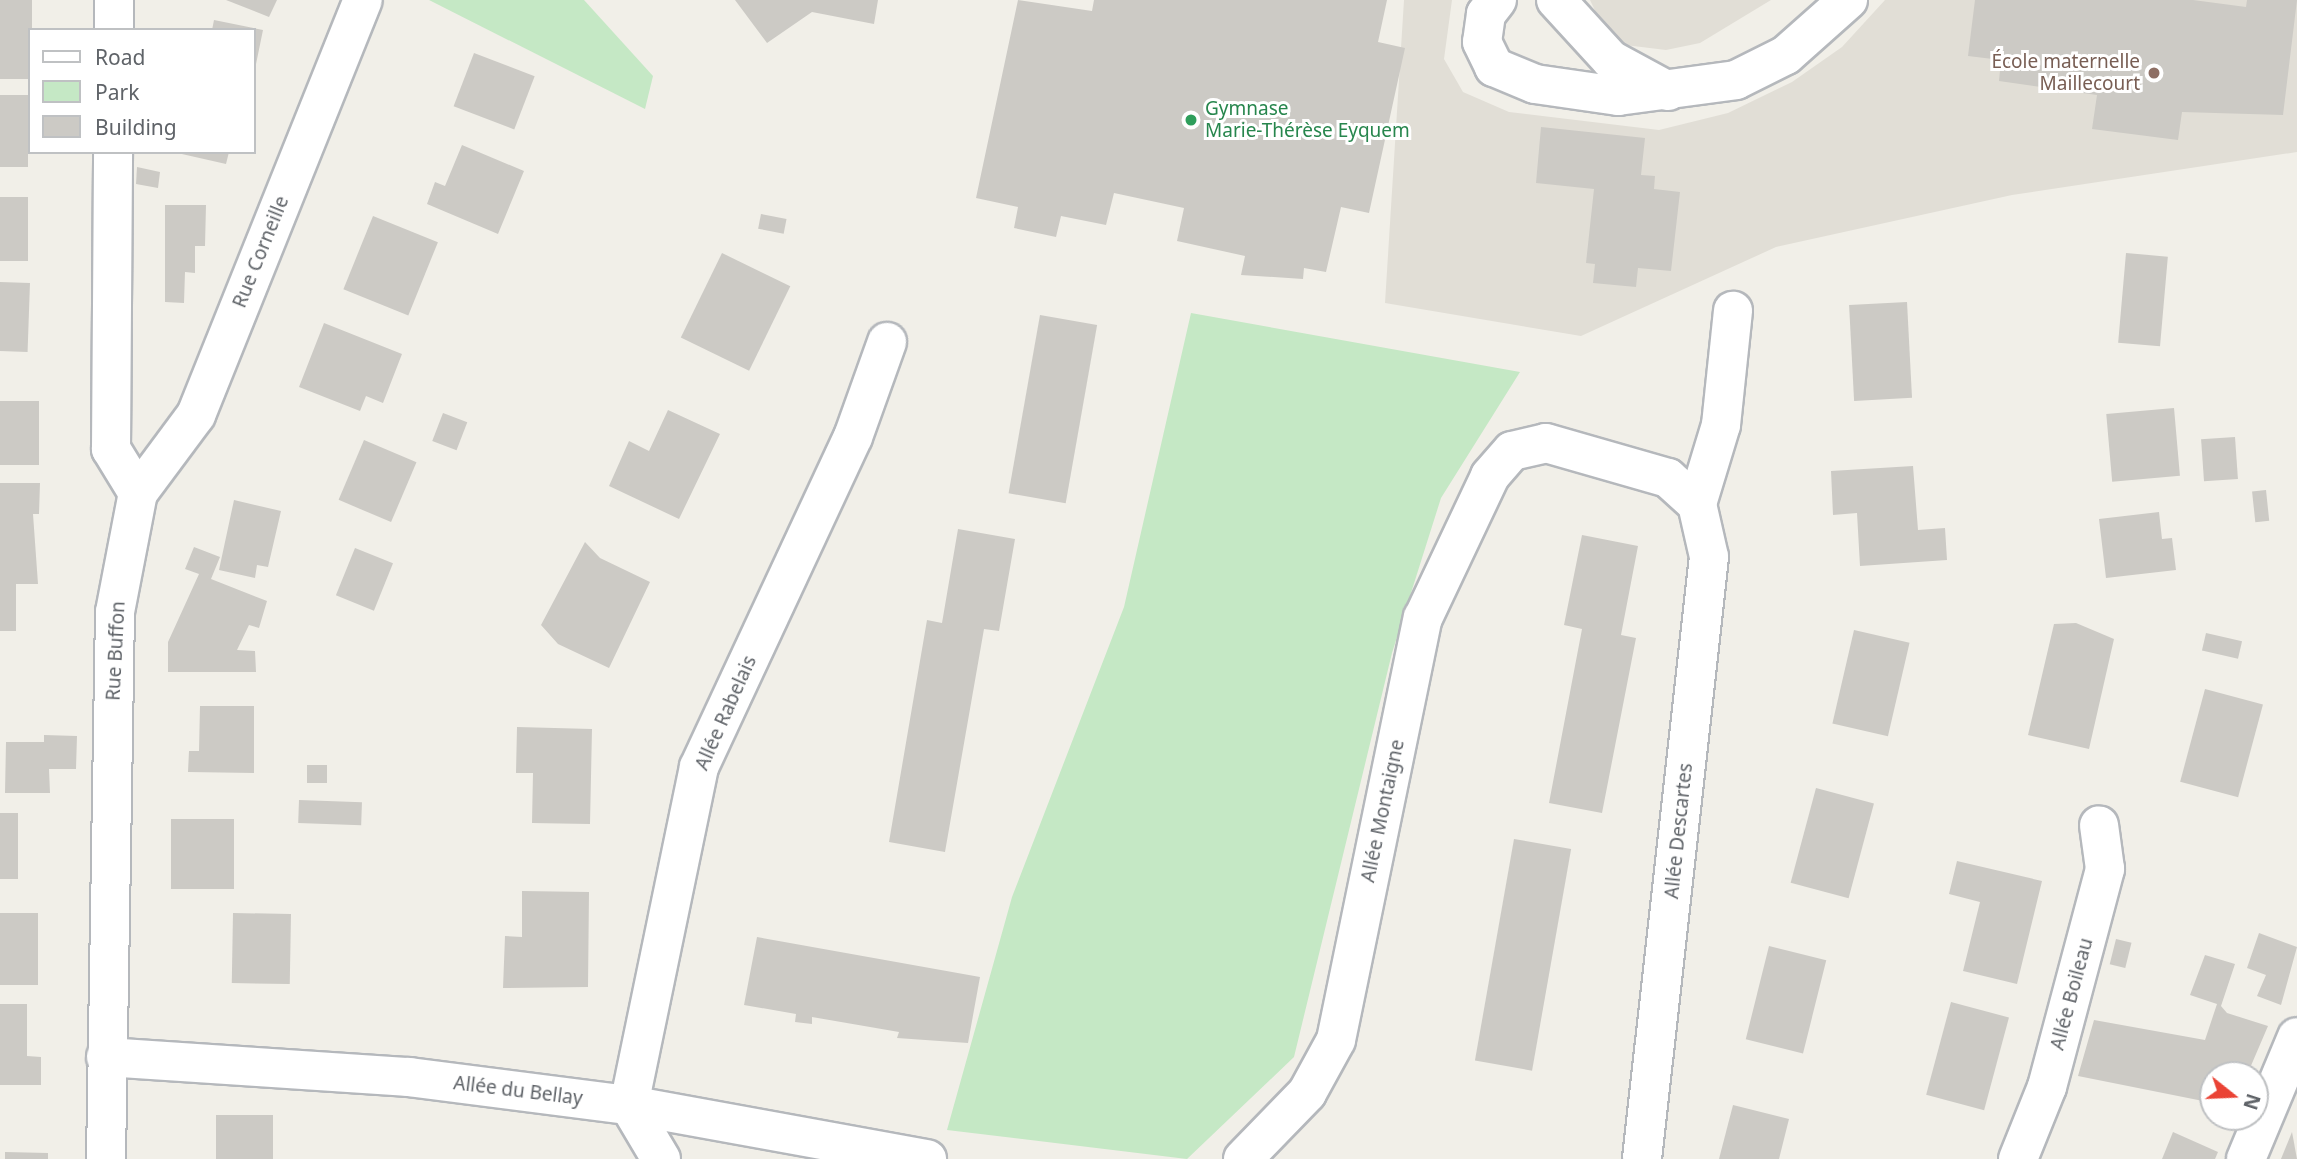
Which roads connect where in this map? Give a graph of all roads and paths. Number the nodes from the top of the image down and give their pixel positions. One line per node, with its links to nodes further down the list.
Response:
1 (114, 0): 6 (street)
2 (363, 0): 11 (street, Rue Corneille)
3 (1497, 0): 7 (street)
4 (1556, 0): 7 (street)
5 (1848, 0): 7 (street)
6 (114, 28)
7 (1668, 91)
8 (113, 154): 11 (street)
9 (1733, 311): 12 (street, Allée Descartes)
10 (887, 342): 16 (street, Allée Rabelais)
11 (138, 493): 15 (street, Rue Buffon)
12 (1697, 504): 20 (street, Allée Montaigne); 21 (street, Allée Descartes)
13 (2099, 825): 22 (street, Allée Boileau)
14 (2297, 1037): 23 (street)
15 (106, 1057): 16 (street, Allée du Bellay); 17 (street, Rue Buffon)
16 (629, 1105): 18 (street); 19 (street, Allée du Bellay)
17 (106, 1159)
18 (661, 1159)
19 (927, 1159)
20 (1243, 1159)
21 (1642, 1159)
22 (2018, 1159)
23 (2246, 1159)

